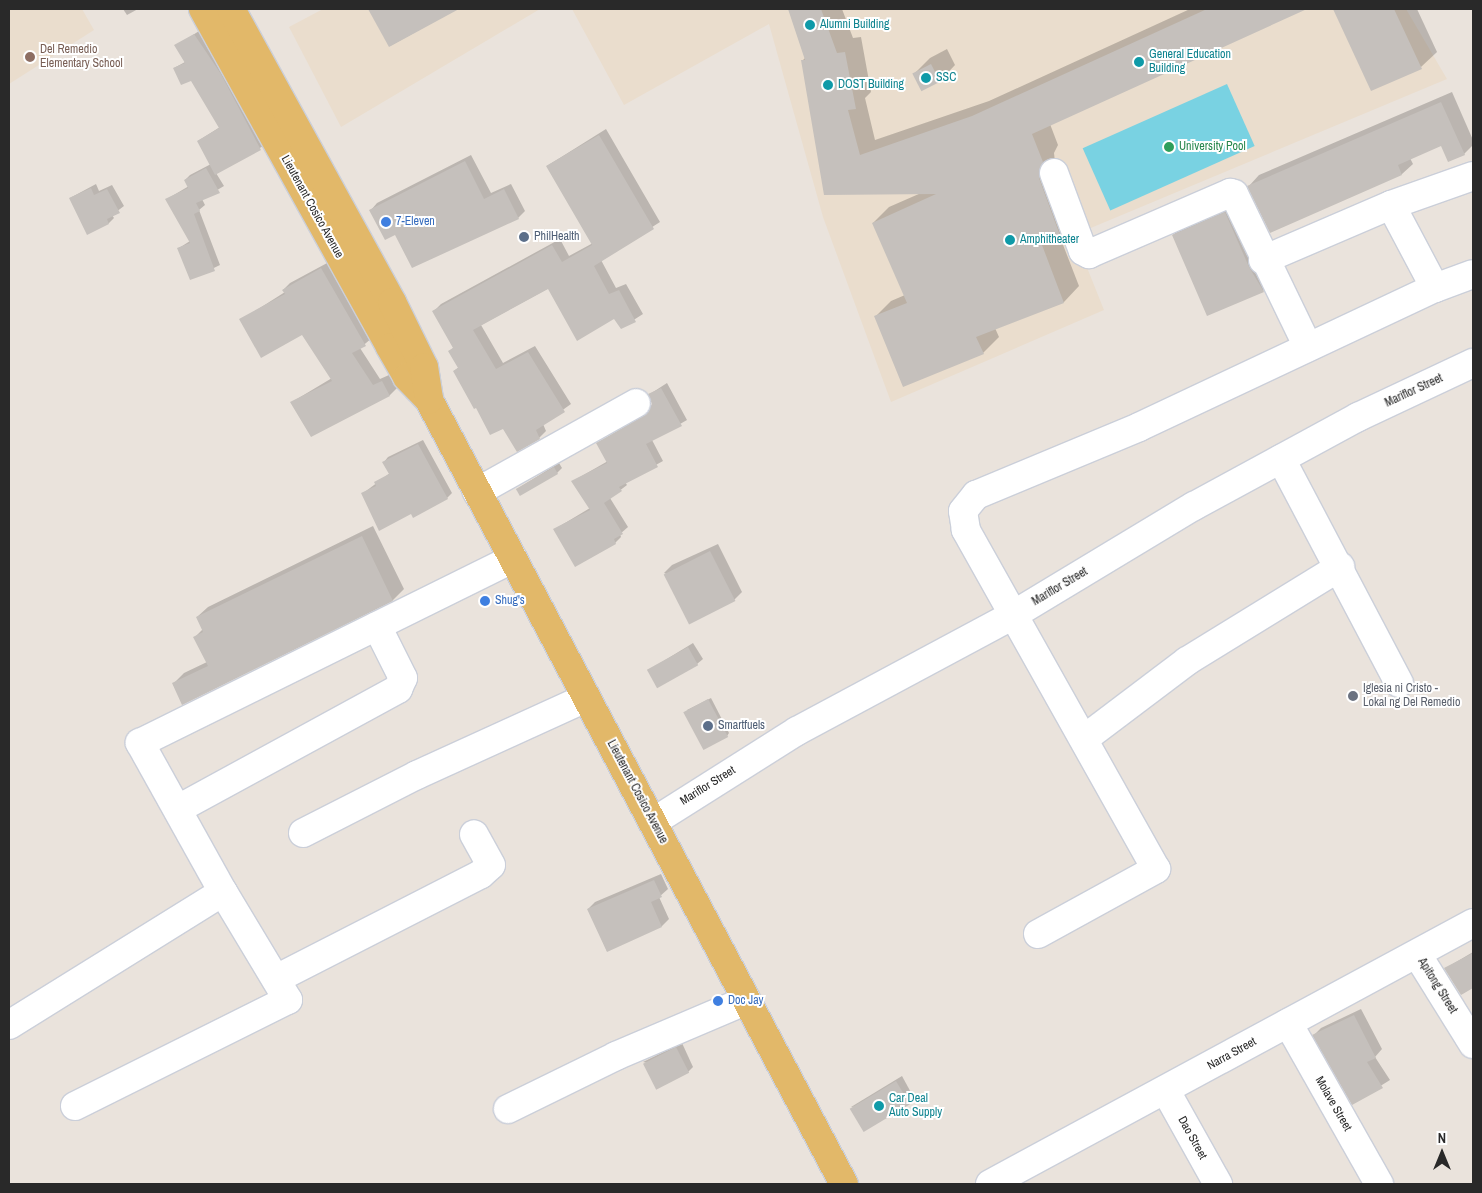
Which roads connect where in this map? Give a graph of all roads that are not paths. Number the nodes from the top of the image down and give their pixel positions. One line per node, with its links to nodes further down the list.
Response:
1 (203, 9): 11 (main road, Lieutenant Cosico Avenue)
2 (231, 9): 11 (main road, Lieutenant Cosico Avenue)
3 (1054, 173): 6 (street)
4 (1473, 176): 5 (street)
5 (1391, 204): 6 (street); 8 (street)
6 (1263, 260): 9 (street)
7 (1473, 274): 8 (street)
8 (1435, 288): 9 (street)
9 (1308, 347): 17 (street)
10 (1473, 363): 13 (street, Mariflor Street)
11 (429, 400): 14 (main road, Lieutenant Cosico Avenue)
12 (636, 403): 14 (street)
13 (1281, 459): 16 (street); 17 (street, Mariflor Street)
14 (477, 492): 15 (main road, Lieutenant Cosico Avenue)
15 (513, 559): 18 (street); 20 (main road, Lieutenant Cosico Avenue)
16 (1340, 567): 19 (street); 21 (street)
17 (1014, 615): 21 (street); 23 (street, Mariflor Street)
18 (377, 626): 22 (street); 22 (street)
19 (1399, 683)
20 (586, 698): 23 (main road, Lieutenant Cosico Avenue); 24 (street)
21 (1084, 739): 28 (street)
22 (178, 809): 26 (street)
23 (653, 822): 31 (main road, Lieutenant Cosico Avenue)
24 (303, 833)
25 (474, 834): 30 (street)
26 (223, 892): 30 (street); 33 (street)
27 (1473, 923): 29 (street, Narra Street)
28 (1038, 934)
29 (1417, 954): 32 (street, Narra Street); 34 (street, Apitong Street)
30 (276, 979): 36 (street)
31 (747, 1000): 37 (street); 38 (main road, Lieutenant Cosico Avenue)
32 (1288, 1023): 35 (street, Narra Street); 41 (street, Molave Street)
33 (9, 1025)
34 (1473, 1044)
35 (1166, 1091): 39 (street, Narra Street); 40 (street, Dao Street)
36 (75, 1106)
37 (508, 1109)
38 (844, 1184)
39 (990, 1184)
40 (1218, 1184)
41 (1380, 1184)

